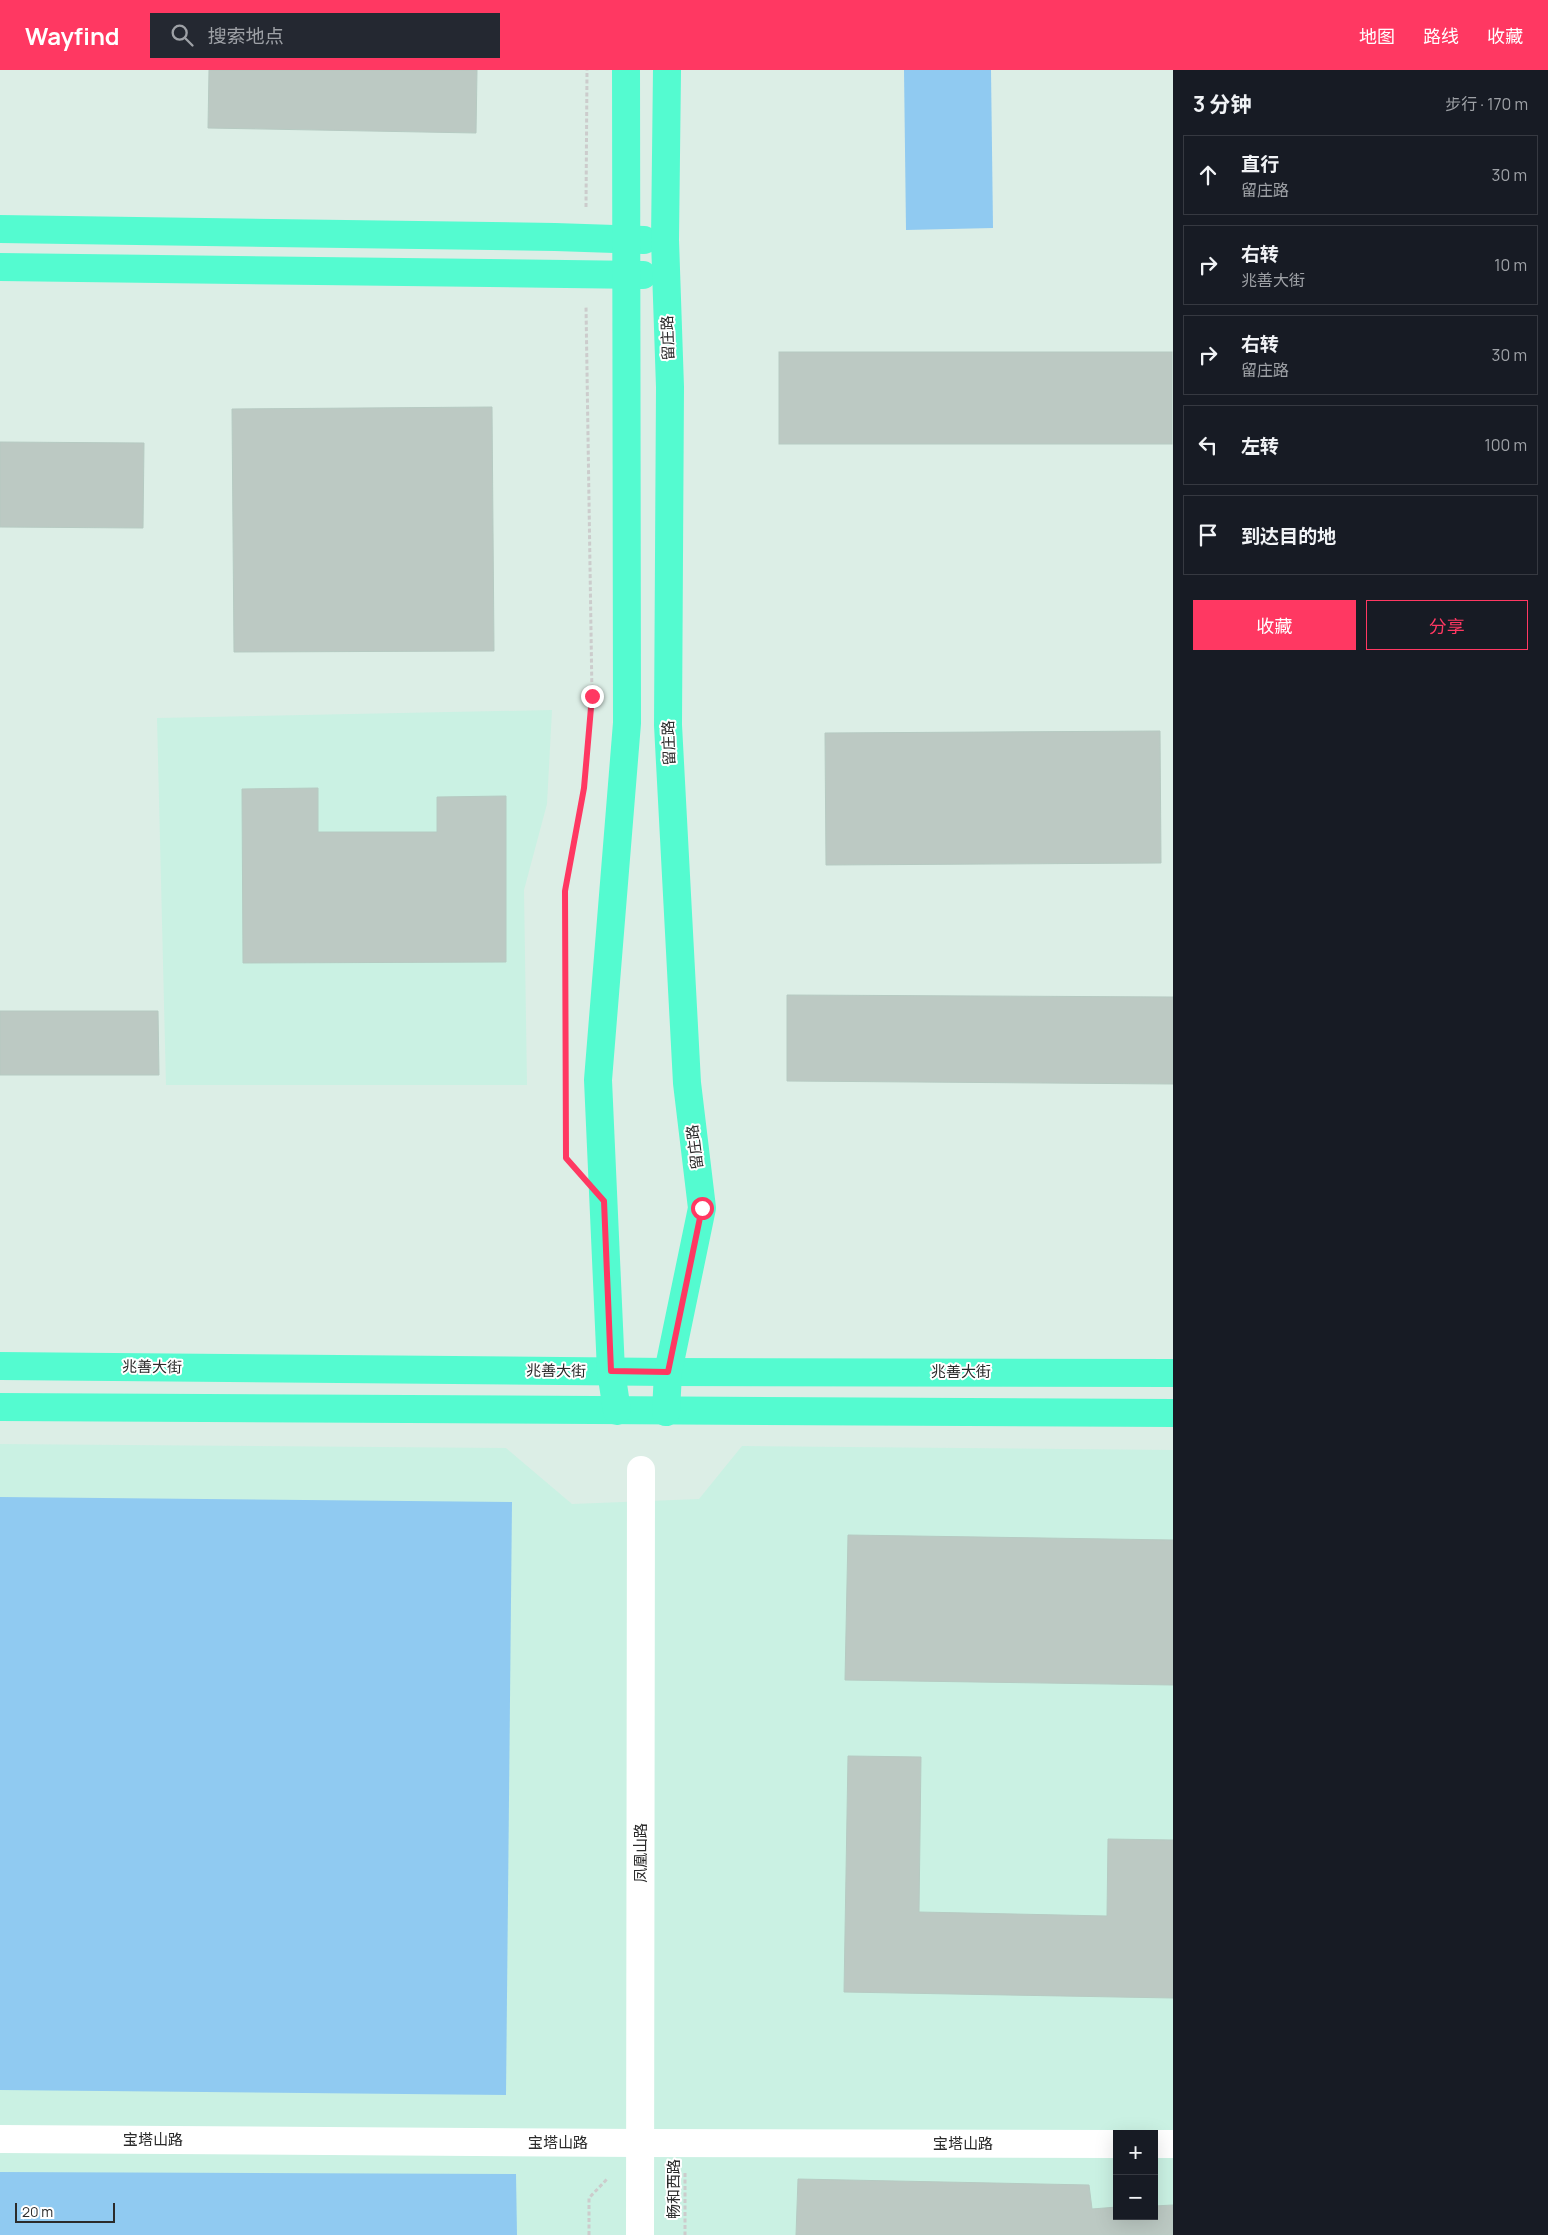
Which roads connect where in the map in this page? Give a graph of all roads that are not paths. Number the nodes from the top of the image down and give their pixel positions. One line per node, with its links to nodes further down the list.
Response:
1 (626, 70): 4 (main road)
2 (666, 70): 5 (main road, 留庄路)
3 (0, 229): 4 (main road)
4 (626, 240): 5 (main road); 7 (main road)
5 (665, 240): 8 (main road, 留庄路)
6 (0, 267): 7 (main road)
7 (626, 275): 8 (main road); 10 (main road)
8 (666, 275): 11 (main road, 留庄路)
9 (0, 1366): 10 (main road, 兆善大街)
10 (611, 1371): 11 (main road, 兆善大街); 14 (main road)
11 (668, 1372): 12 (main road, 兆善大街); 15 (main road, 留庄路)
12 (1173, 1373)
13 (0, 1407): 14 (main road)
14 (617, 1411): 15 (main road)
15 (666, 1412): 16 (main road)
16 (1173, 1413)
17 (641, 1470): 19 (street, 凤凰山路)
18 (0, 2138): 19 (street, 宝塔山路)
19 (641, 2143): 20 (street, 宝塔山路); 23 (street, 凤凰山路)
20 (1113, 2144)
21 (1158, 2144): 22 (street)
22 (1173, 2144)
23 (640, 2235)

